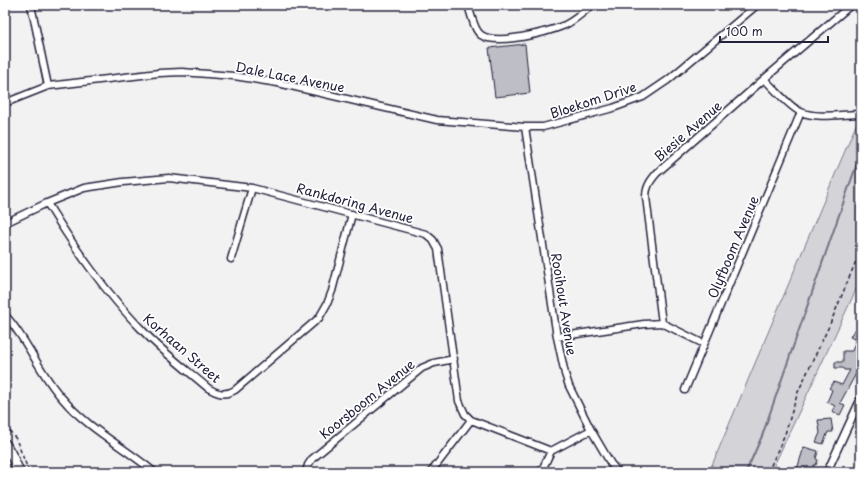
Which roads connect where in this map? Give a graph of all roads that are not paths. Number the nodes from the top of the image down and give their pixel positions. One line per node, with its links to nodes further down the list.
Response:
1 (31, 5): 7 (street)
2 (468, 5): 3 (street)
3 (592, 5)
4 (757, 5): 11 (street, Bloekom Drive)
5 (851, 5): 6 (street, Biesie Avenue)
6 (764, 79): 9 (street); 18 (street, Biesie Avenue)
7 (48, 86): 8 (street, Dale Lace Avenue); 11 (street, Dale Lace Avenue)
8 (5, 103)
9 (801, 112): 10 (street); 20 (street, Olyfboom Avenue)
10 (861, 114)
11 (525, 127): 19 (street, Rooihout Avenue)
12 (252, 188): 13 (street, Rankdoring Avenue); 14 (street, Rankdoring Avenue); 16 (street)
13 (47, 203): 14 (street, Korhaan Street); 15 (street, Rankdoring Avenue)
14 (352, 214): 21 (street, Rankdoring Avenue)
15 (5, 223)
16 (231, 259)
17 (5, 315): 29 (street)
18 (662, 323): 19 (street); 20 (street)
19 (557, 337): 25 (street, Rooihout Avenue)
20 (704, 344): 22 (street, Olyfboom Avenue)
21 (454, 359): 24 (street, Rankdoring Avenue); 30 (street, Koorsboom Avenue)
22 (685, 390)
23 (861, 398): 34 (street)
24 (471, 420): 27 (street); 31 (street)
25 (591, 430): 27 (street); 33 (street, Rooihout Avenue)
26 (5, 444): 28 (main road)
27 (551, 451): 32 (street)
28 (19, 472)
29 (154, 472)
30 (306, 472)
31 (431, 472)
32 (541, 472)
33 (618, 472)
34 (827, 472)

